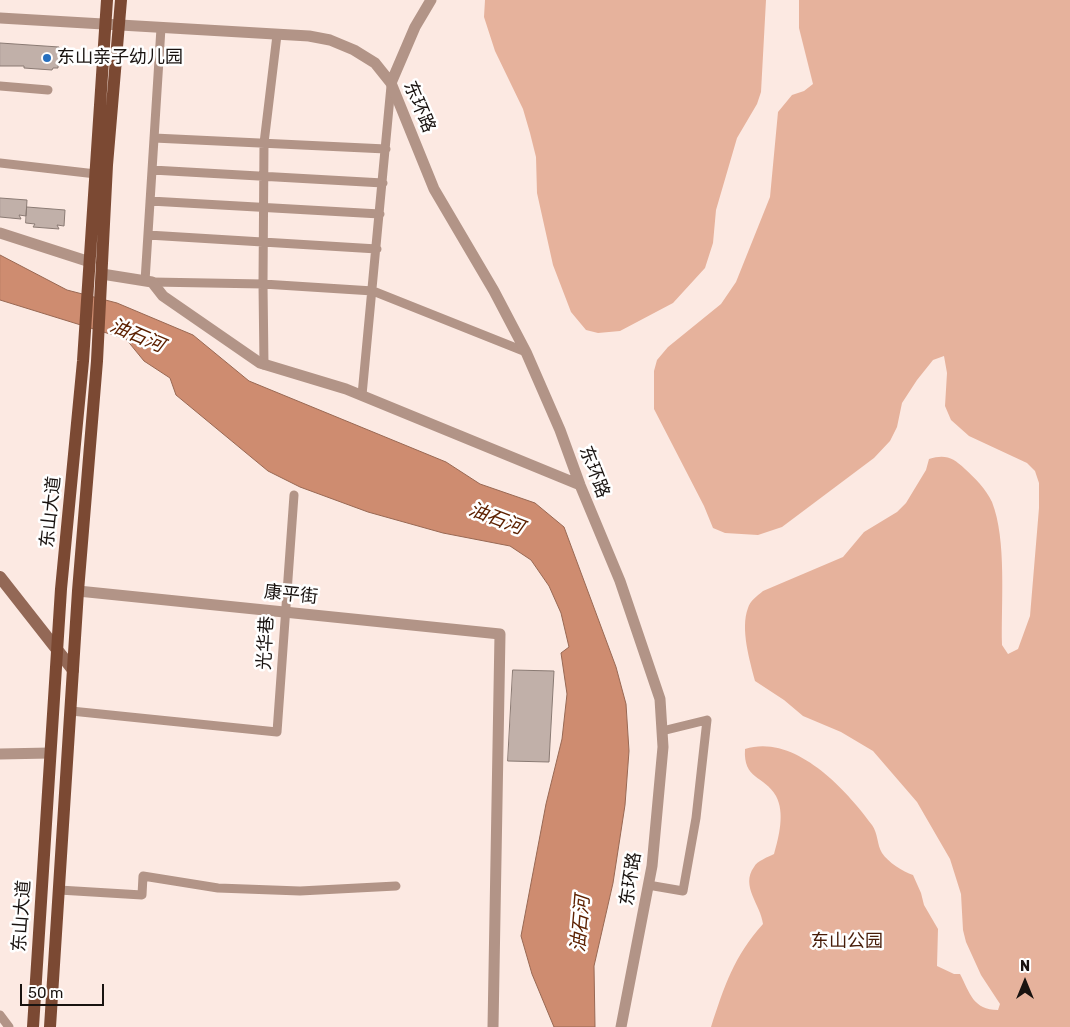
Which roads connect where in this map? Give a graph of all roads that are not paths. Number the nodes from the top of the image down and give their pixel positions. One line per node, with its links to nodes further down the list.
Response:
1 (107, 0): 5 (main road, 东山大道)
2 (121, 0): 6 (main road, 东山大道)
3 (431, 0): 9 (street)
4 (0, 18): 5 (street, 东环路)
5 (105, 24): 6 (street, 东环路); 17 (main road, 东山大道)
6 (119, 25): 7 (street, 东环路); 25 (main road, 东山大道)
7 (161, 28): 8 (street, 东环路); 12 (street)
8 (278, 34): 9 (street, 东环路); 13 (street)
9 (391, 83): 14 (street); 33 (street, 东环路)
10 (0, 86): 11 (street)
11 (48, 90)
12 (154, 138): 13 (street); 16 (street)
13 (264, 143): 14 (street); 18 (street)
14 (386, 149): 19 (street)
15 (0, 163): 17 (street)
16 (152, 170): 18 (street); 20 (street)
17 (96, 174): 25 (main road, 东山大道)
18 (264, 176): 19 (street); 21 (street)
19 (383, 183): 22 (street)
20 (150, 201): 21 (street); 24 (street)
21 (264, 207): 22 (street); 26 (street)
22 (380, 214): 27 (street)
23 (0, 232): 28 (street)
24 (148, 235): 26 (street); 30 (street)
25 (97, 240): 28 (main road, 东山大道); 29 (main road, 东山大道)
26 (264, 242): 27 (street); 31 (street)
27 (377, 249): 32 (street)
28 (90, 262): 41 (main road, 东山大道)
29 (102, 274): 30 (street); 39 (main road, 东山大道)
30 (149, 282): 31 (street); 34 (street)
31 (263, 284): 32 (street); 34 (street)
32 (374, 291): 33 (street); 35 (street)
33 (526, 352): 36 (street, 东环路)
34 (264, 365): 35 (street)
35 (362, 395): 36 (street)
36 (580, 485): 44 (street, 东环路)
37 (294, 495): 40 (street, 光华巷)
38 (0, 577): 41 (main road)
39 (78, 591): 40 (street, 康平街); 42 (main road, 东山大道)
40 (284, 612): 43 (street, 光华巷); 54 (street, 康平街)
41 (57, 649): 42 (main road); 45 (main road, 东山大道)
42 (73, 670): 43 (main road, 东山大道)
43 (70, 711): 49 (main road, 东山大道)
44 (662, 731): 48 (street, 东环路); 48 (street)
45 (50, 753): 46 (street); 52 (main road, 东山大道)
46 (0, 754)
47 (396, 886): 49 (street)
48 (648, 886): 55 (street, 东环路)
49 (59, 890): 53 (main road, 东山大道)
50 (0, 1015): 51 (street)
51 (10, 1027)
52 (33, 1027)
53 (50, 1027)
54 (493, 1027)
55 (621, 1027)

